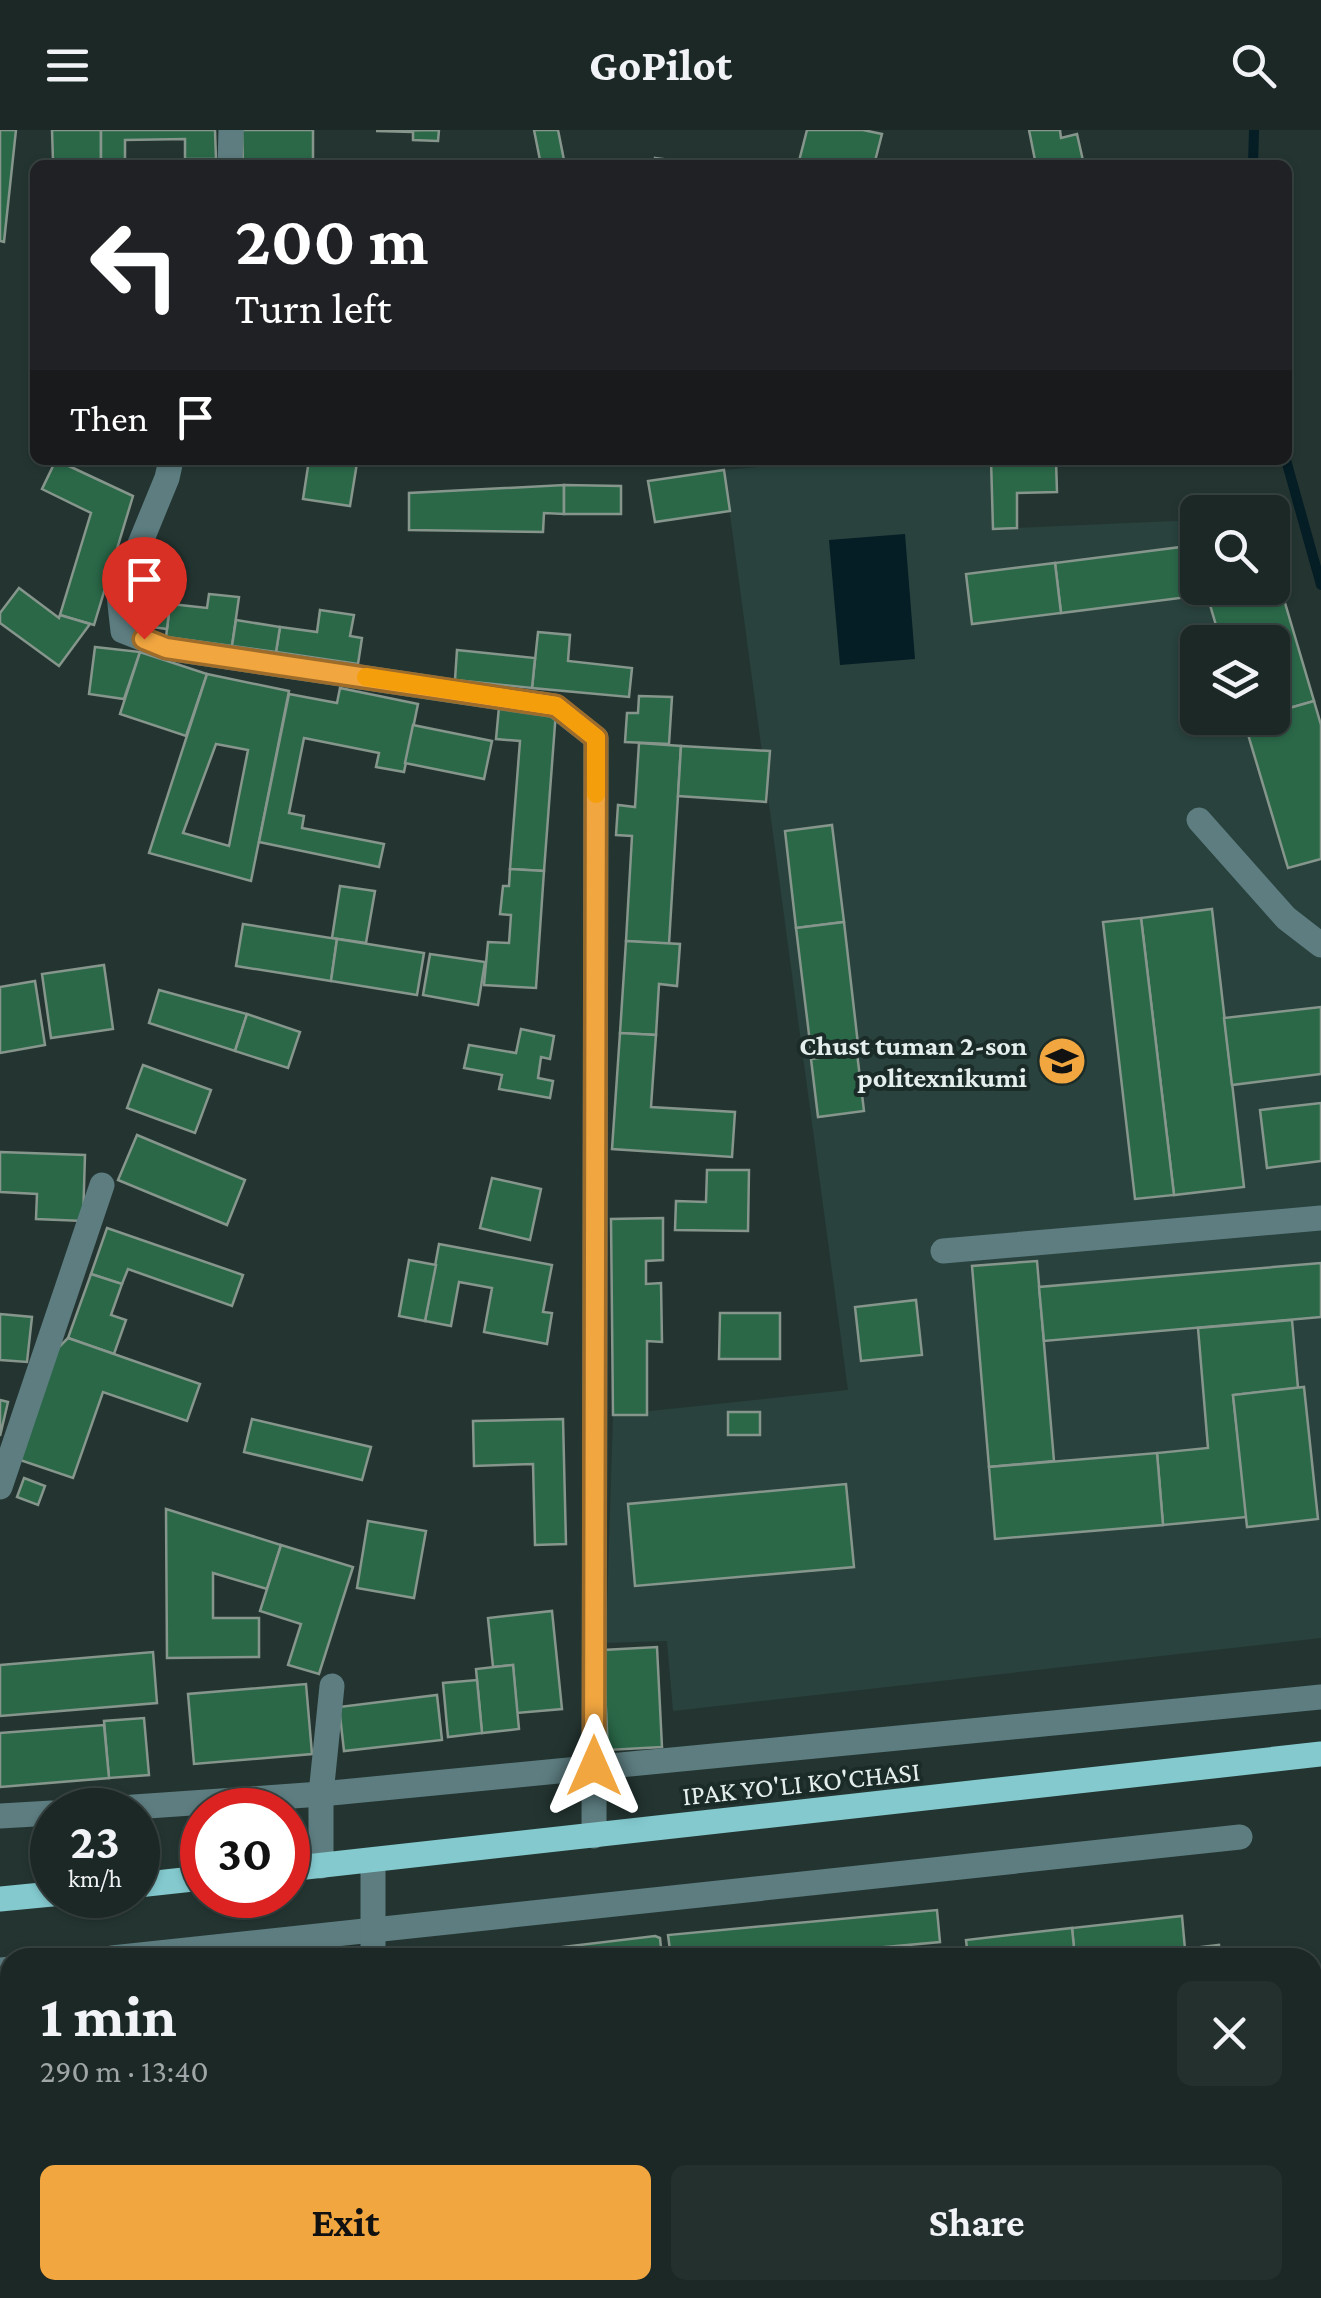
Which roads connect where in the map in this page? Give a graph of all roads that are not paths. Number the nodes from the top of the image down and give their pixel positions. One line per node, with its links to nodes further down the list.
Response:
1 (232, 130): 2 (street)
2 (230, 160)
3 (169, 465): 13 (street)
4 (1199, 820): 5 (street)
5 (1321, 944)
6 (102, 1185): 9 (street)
7 (1321, 1218): 8 (street)
8 (943, 1251)
9 (0, 1487)
10 (332, 1686): 14 (street)
11 (1321, 1697): 13 (street)
12 (1321, 1754): 18 (main road, IPAK YO'LI KO'CHASI)
13 (594, 1766): 14 (street); 18 (street)
14 (321, 1794): 15 (street); 21 (street)
15 (160, 1805)
16 (30, 1814): 17 (street)
17 (0, 1816)
18 (594, 1836): 20 (main road, IPAK YO'LI KO'CHASI)
19 (1240, 1837): 25 (street)
20 (373, 1860): 21 (main road, IPAK YO'LI KO'CHASI); 25 (street)
21 (321, 1866): 22 (main road, IPAK YO'LI KO'CHASI)
22 (310, 1867)
23 (30, 1897): 24 (main road)
24 (0, 1900)
25 (373, 1929): 26 (street); 27 (street)
26 (202, 1948)
27 (373, 1948)

